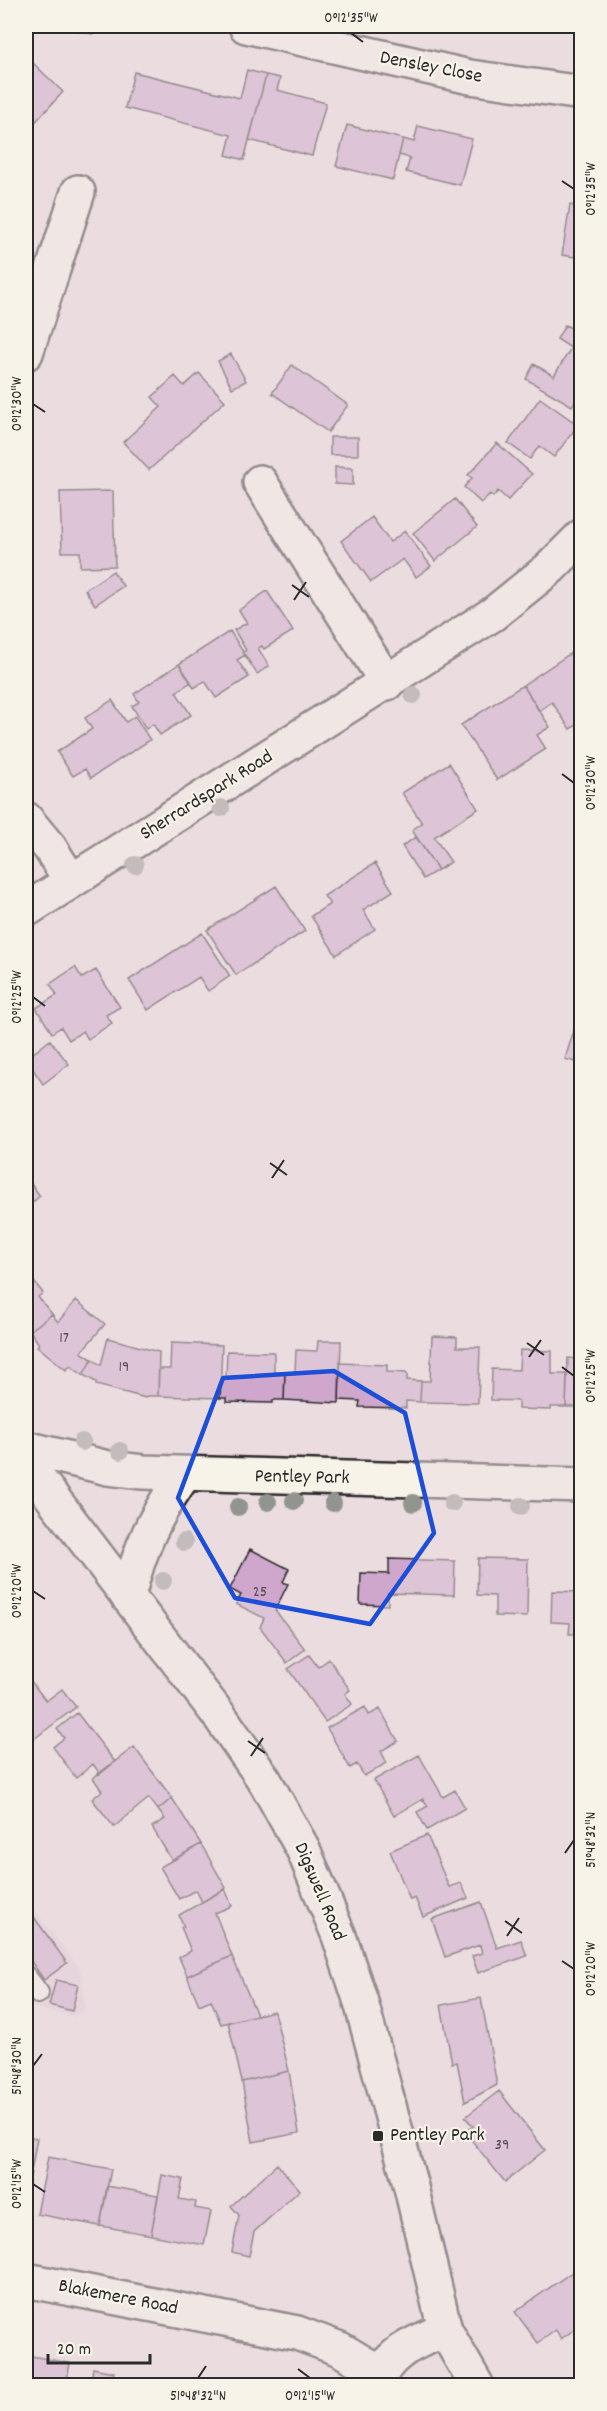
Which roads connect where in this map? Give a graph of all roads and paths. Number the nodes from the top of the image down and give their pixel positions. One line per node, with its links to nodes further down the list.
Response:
1 (246, 26): 2 (street, Densley Close)
2 (582, 93)
3 (78, 192): 4 (street)
4 (26, 353)
5 (260, 482): 7 (street)
6 (582, 536): 7 (street, Sherrardspark Road)
7 (387, 683): 9 (street, Sherrardspark Road)
8 (26, 819): 9 (street)
9 (71, 881): 10 (street, Sherrardspark Road)
10 (26, 910)
11 (26, 1448): 13 (street, Pentley Park)
12 (26, 1463): 15 (street, Digswell Road)
13 (184, 1475): 14 (street, Pentley Park); 15 (street)
14 (582, 1485)
15 (128, 1597): 19 (street, Digswell Road)
16 (26, 1977): 17 (lane)
17 (38, 1994)
18 (26, 2280): 20 (street, Blakemere Road)
19 (445, 2330): 20 (street); 21 (street, Digswell Road)
20 (378, 2379)
21 (477, 2385)

